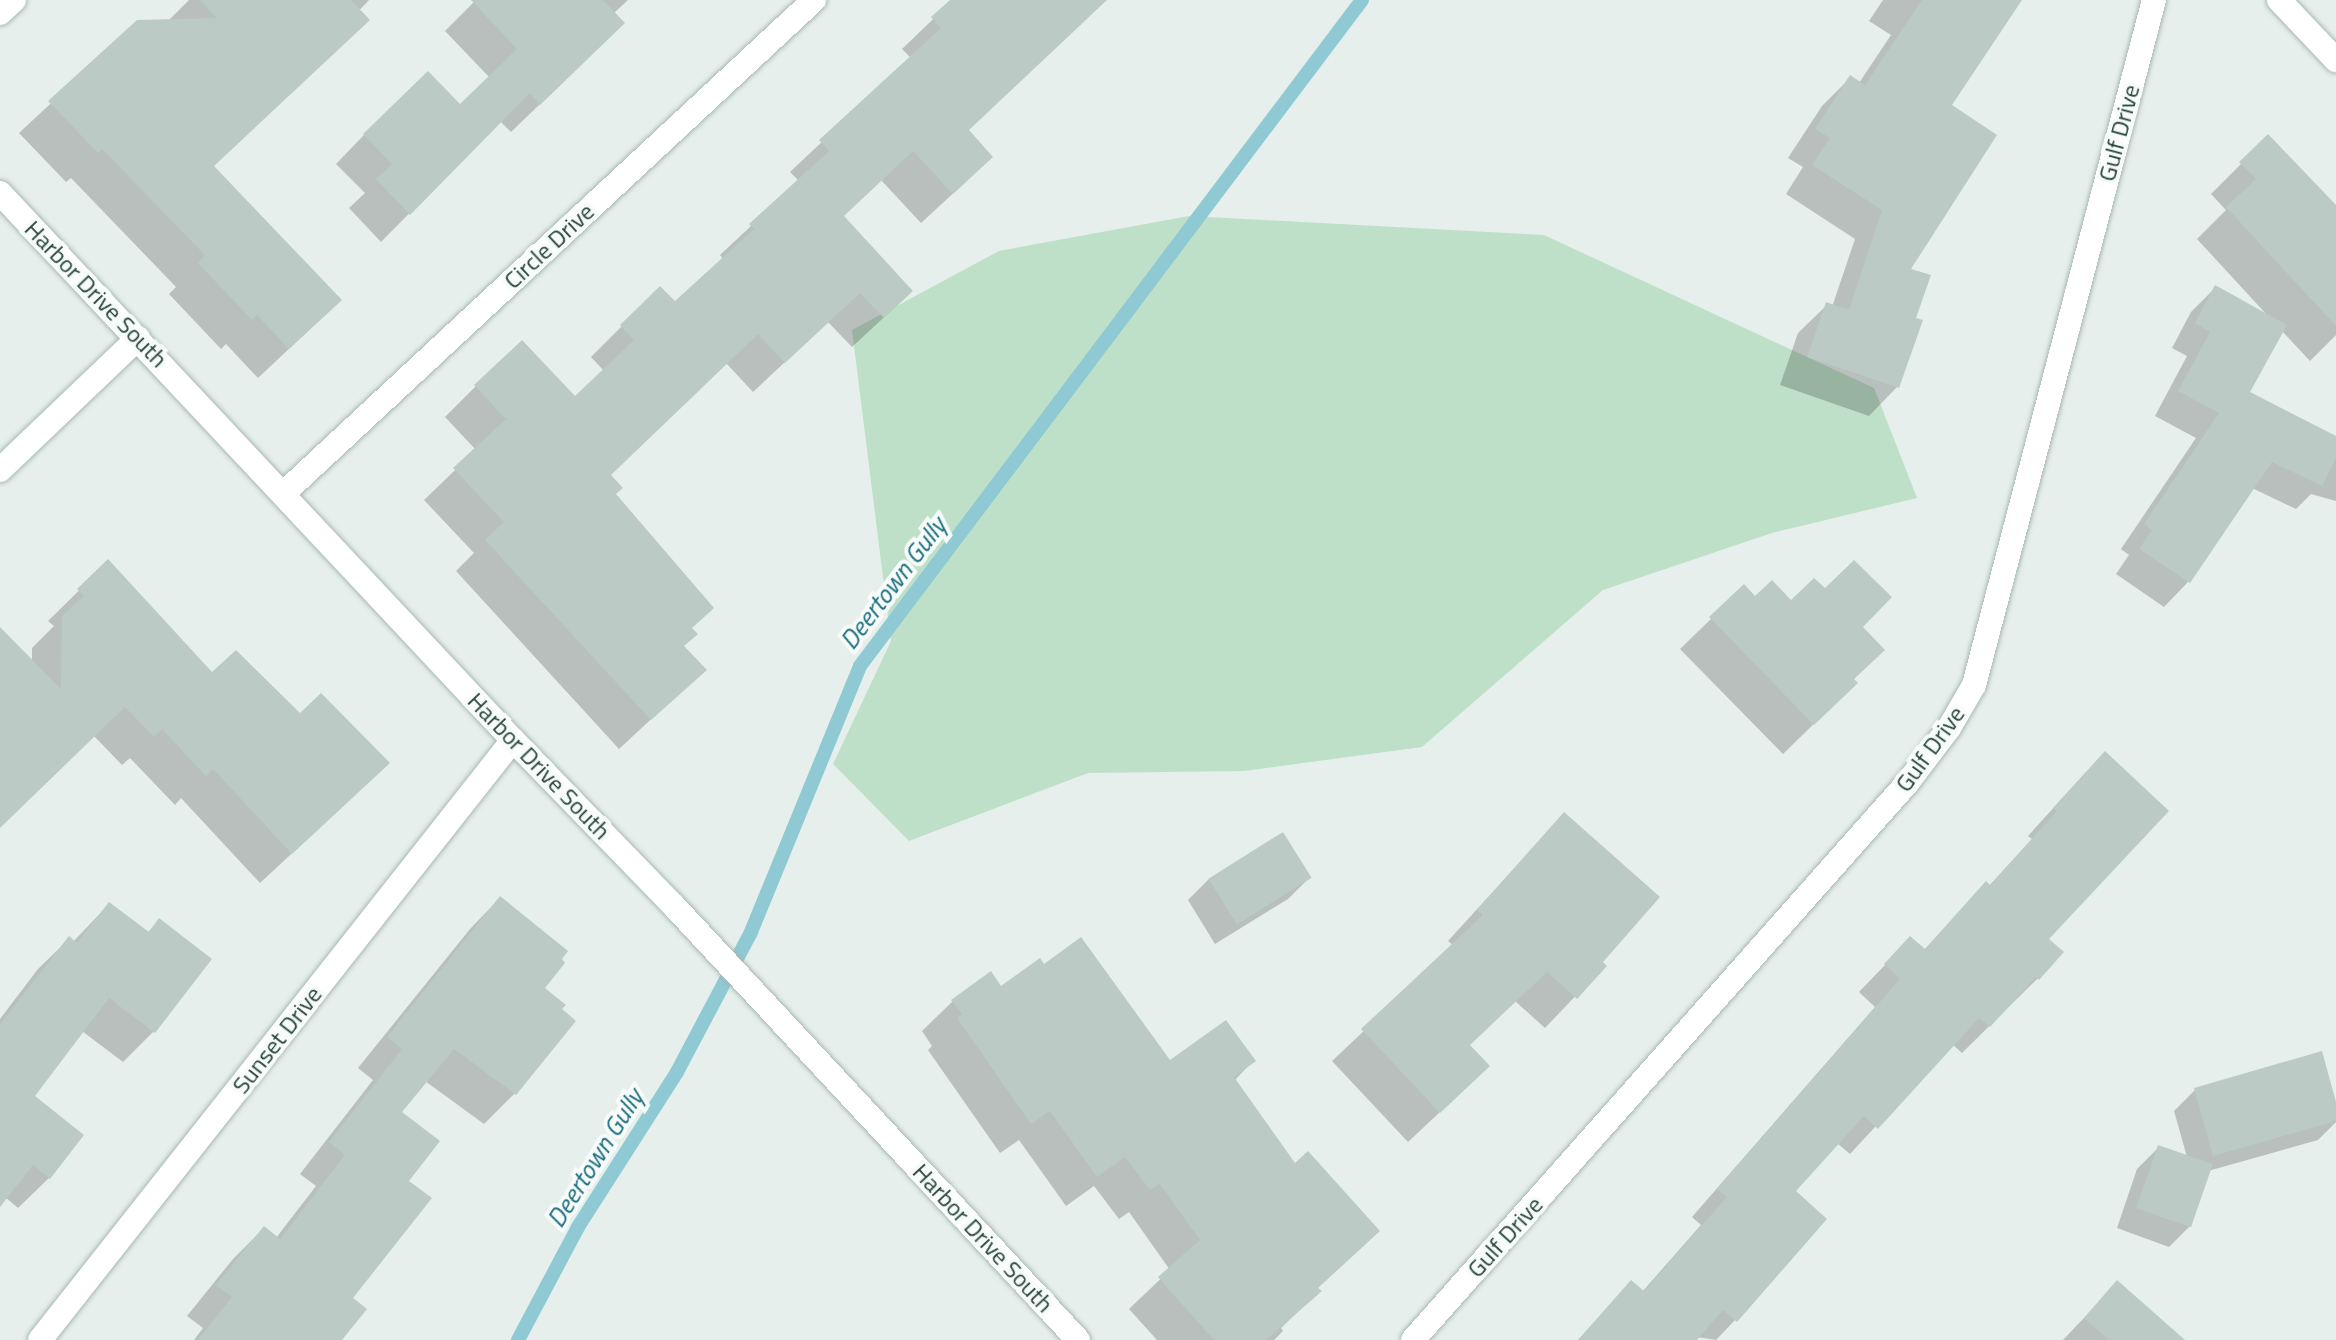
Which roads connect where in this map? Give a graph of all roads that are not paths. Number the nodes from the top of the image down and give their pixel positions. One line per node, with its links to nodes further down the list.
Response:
1 (14, 0): 5 (street)
2 (814, 0): 10 (street, Circle Drive)
3 (2154, 0): 14 (street, Gulf Drive)
4 (2279, 0): 6 (street)
5 (0, 13)
6 (2336, 60)
7 (0, 193): 8 (street, Harbor Drive South)
8 (138, 338): 9 (street); 10 (street, Harbor Drive South)
9 (0, 470)
10 (284, 493): 11 (street, Harbor Drive South)
11 (513, 740): 12 (street, Sunset Drive); 13 (street, Harbor Drive South)
12 (40, 1340)
13 (1078, 1340)
14 (1413, 1340)

